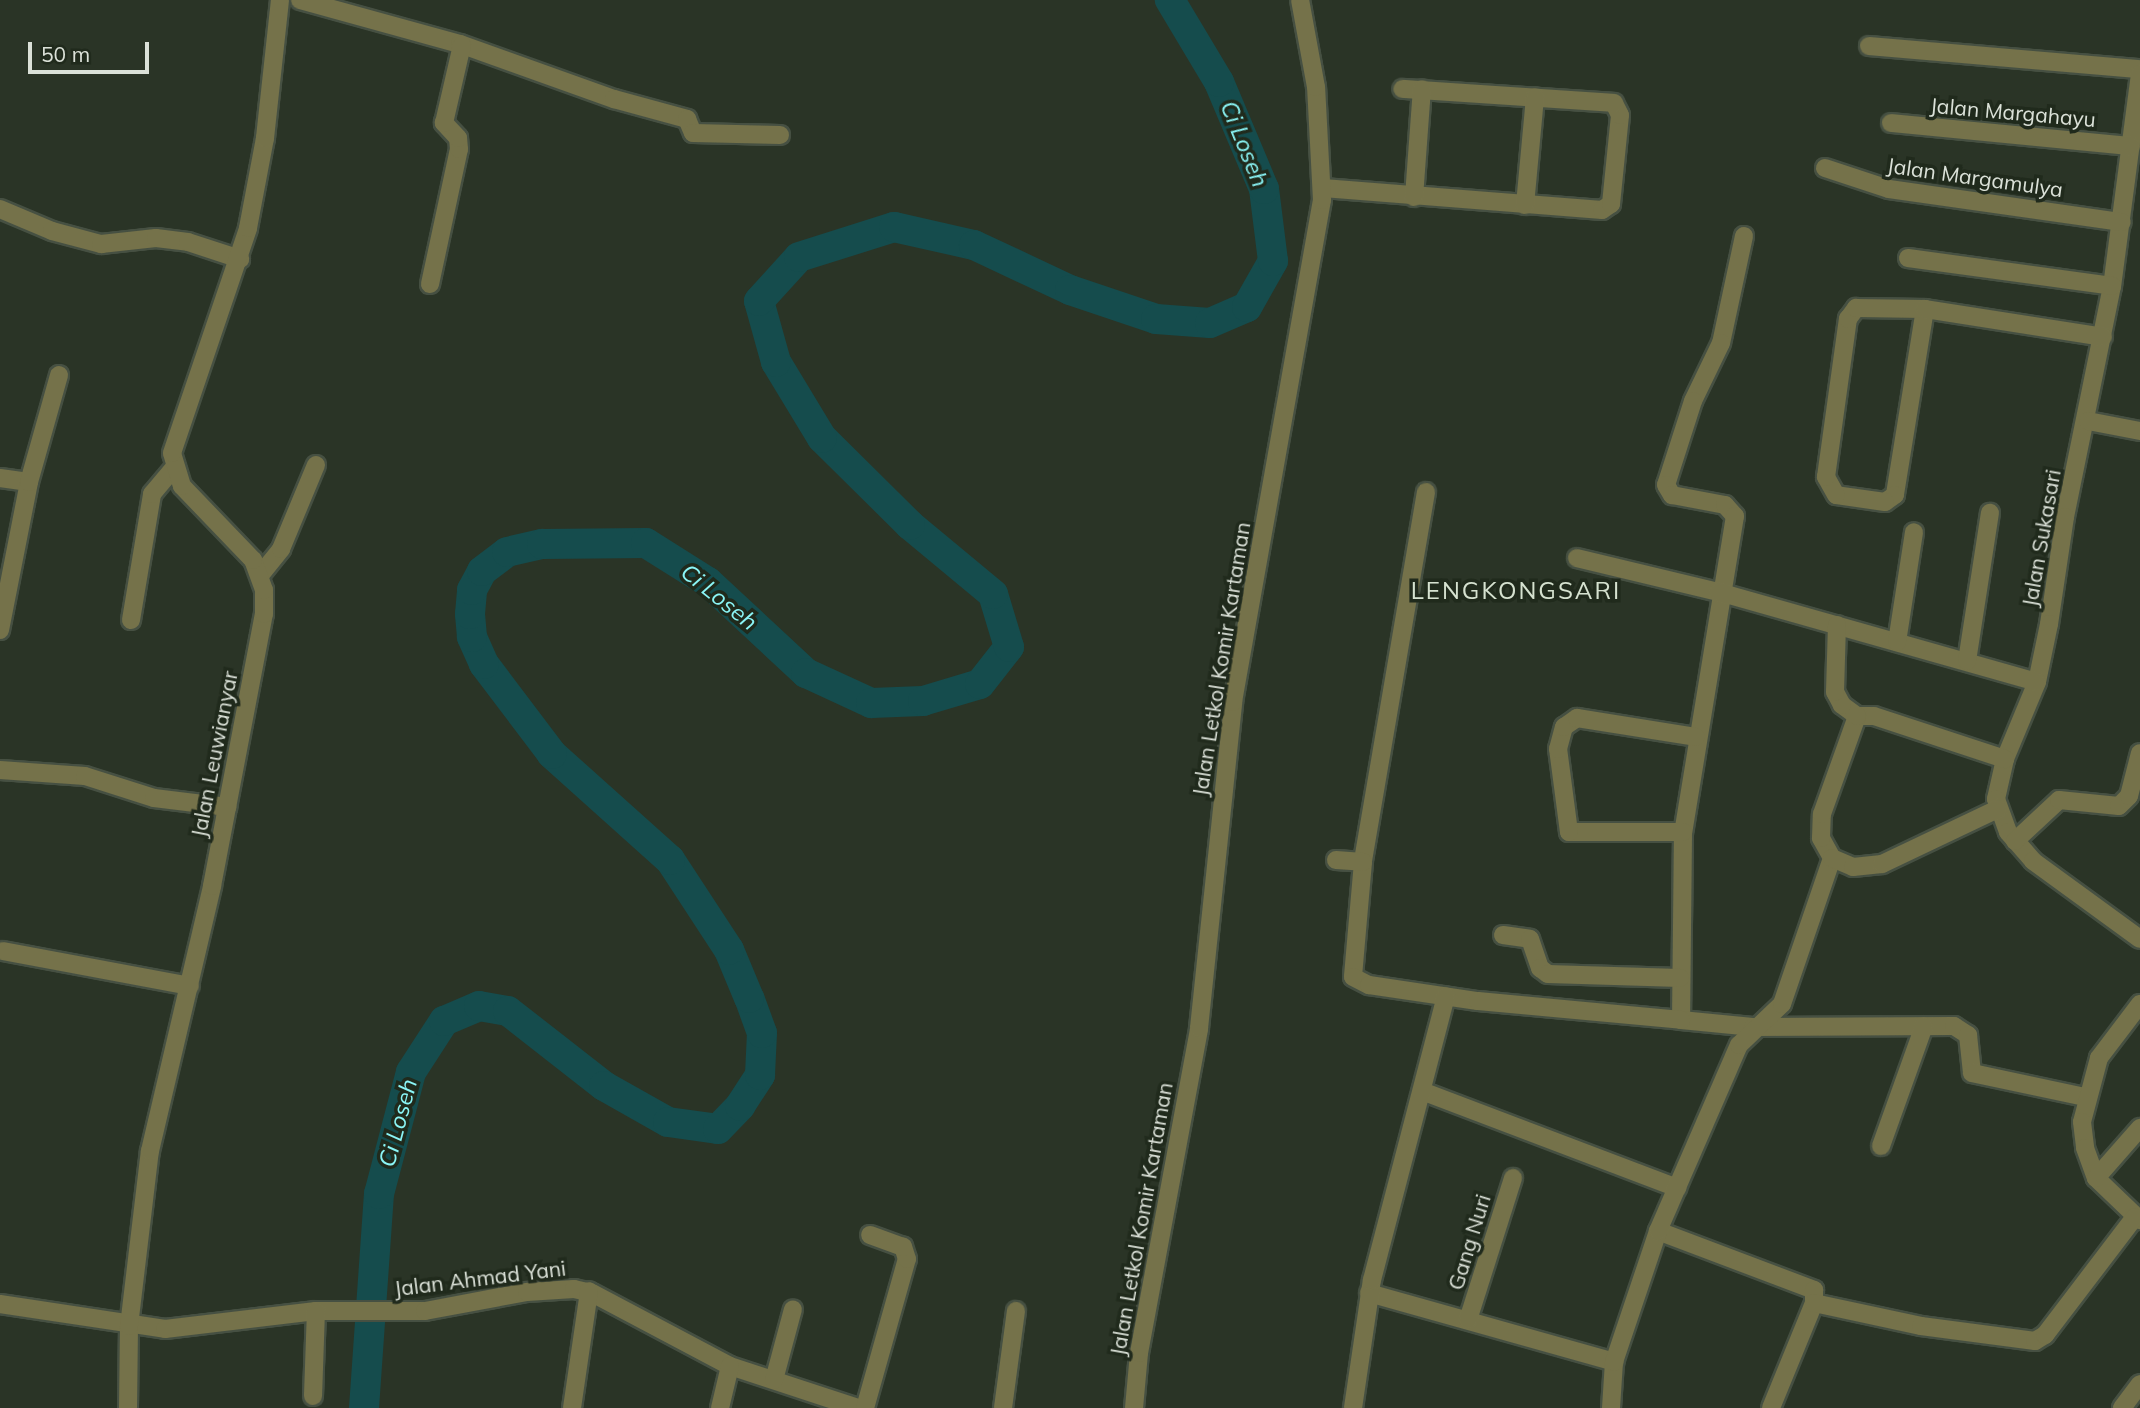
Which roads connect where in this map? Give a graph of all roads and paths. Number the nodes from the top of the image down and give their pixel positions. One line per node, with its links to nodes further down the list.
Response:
1 (280, 0): 22 (street)
2 (300, 0): 4 (street)
3 (1300, 0): 14 (street, Jalan Letkol Komir Kartaman)
4 (463, 45): 11 (street); 23 (street)
5 (1869, 46): 6 (street)
6 (2140, 72): 12 (street, Jalan Sukasari)
7 (1402, 89): 8 (street)
8 (1423, 89): 9 (street); 15 (street)
9 (1535, 97): 17 (street); 17 (street)
10 (1891, 123): 12 (street, Jalan Margahayu)
11 (780, 135)
12 (2131, 146): 16 (street, Jalan Sukasari)
13 (1825, 168): 19 (street, Jalan Margamulya)
14 (1323, 188): 15 (street); 98 (street, Jalan Letkol Komir Kartaman)
15 (1415, 197): 17 (street)
16 (2133, 199): 19 (street, Jalan Sukasari)
17 (1525, 205)
18 (0, 208): 22 (street)
19 (2122, 222): 24 (street, Jalan Sukasari)
20 (1744, 236): 39 (street)
21 (1908, 258): 24 (street)
22 (240, 259): 31 (street)
23 (430, 284)
24 (2112, 286): 26 (street, Jalan Sukasari)
25 (1925, 309): 25 (street); 26 (street)
26 (2104, 337): 28 (street, Jalan Sukasari)
27 (59, 374): 33 (street)
28 (2088, 421): 29 (street); 45 (street, Jalan Sukasari)
29 (2140, 431)
30 (316, 465): 38 (street)
31 (174, 468): 38 (street); 40 (street)
32 (0, 478): 33 (street)
33 (29, 482): 42 (street)
34 (1426, 492): 57 (street)
35 (1990, 513): 44 (street)
36 (1914, 532): 43 (street)
37 (1577, 558): 39 (street)
38 (261, 574): 51 (street, Jalan Leuwianyar)
39 (1719, 592): 41 (street); 47 (street)
40 (131, 620)
41 (1837, 625): 43 (street); 46 (street)
42 (0, 630)
43 (1897, 642): 44 (street)
44 (1967, 661): 45 (street)
45 (2037, 682): 49 (street, Jalan Sukasari)
46 (1857, 716): 49 (street); 55 (street)
47 (1695, 737): 53 (street); 53 (street)
48 (2140, 752): 54 (street)
49 (2005, 758): 52 (street, Jalan Sukasari)
50 (0, 769): 51 (street)
51 (227, 807): 62 (street, Jalan Leuwianyar)
52 (1998, 809): 54 (street); 55 (street)
53 (1683, 832): 61 (street)
54 (2015, 841): 59 (street)
55 (1832, 858): 67 (street)
56 (1336, 860): 57 (street)
57 (1363, 862): 63 (street)
58 (1503, 935): 61 (street)
59 (2140, 939)
60 (2, 951): 62 (street)
61 (1680, 978): 65 (street)
62 (190, 986): 86 (street, Jalan Leuwianyar)
63 (1446, 996): 65 (street); 68 (street)
64 (2140, 1004): 69 (street)
65 (1681, 1020): 67 (street)
66 (1924, 1026): 67 (street); 69 (street); 71 (street)
67 (1754, 1027): 74 (street)
68 (1422, 1091): 74 (street); 79 (street)
69 (2085, 1097): 73 (street)
70 (2140, 1128): 73 (street)
71 (1881, 1146)
72 (1513, 1178): 85 (street, Gang Nuri)
73 (2096, 1178): 75 (street)
74 (1677, 1188): 76 (street)
75 (2138, 1218): 80 (street)
76 (1658, 1231): 80 (street); 87 (street)
77 (870, 1235): 96 (street)
78 (589, 1291): 83 (street, Jalan Ahmad Yani); 88 (street, Jalan Ahmad Yani); 93 (street)
79 (1369, 1293): 85 (street); 99 (street)
80 (1814, 1303): 101 (street)
81 (0, 1304): 86 (street, Jalan Ahmad Yani)
82 (793, 1309): 89 (street)
83 (316, 1311): 86 (street, Jalan Ahmad Yani); 91 (street)
84 (1016, 1311): 97 (street)
85 (1468, 1320): 87 (street)
86 (129, 1326): 92 (street, Jalan Leuwianyar)
87 (1614, 1362): 100 (street)
88 (730, 1366): 89 (street, Jalan Ahmad Yani); 94 (street)
89 (774, 1380): 95 (street, Jalan Ahmad Yani)
90 (2140, 1384): 102 (street)
91 (313, 1396)
92 (128, 1408)
93 (572, 1408)
94 (720, 1408)
95 (858, 1408)
96 (865, 1408)
97 (1003, 1408)
98 (1134, 1408)
99 (1353, 1408)
100 (1611, 1408)
101 (1771, 1408)
102 (2122, 1408)

